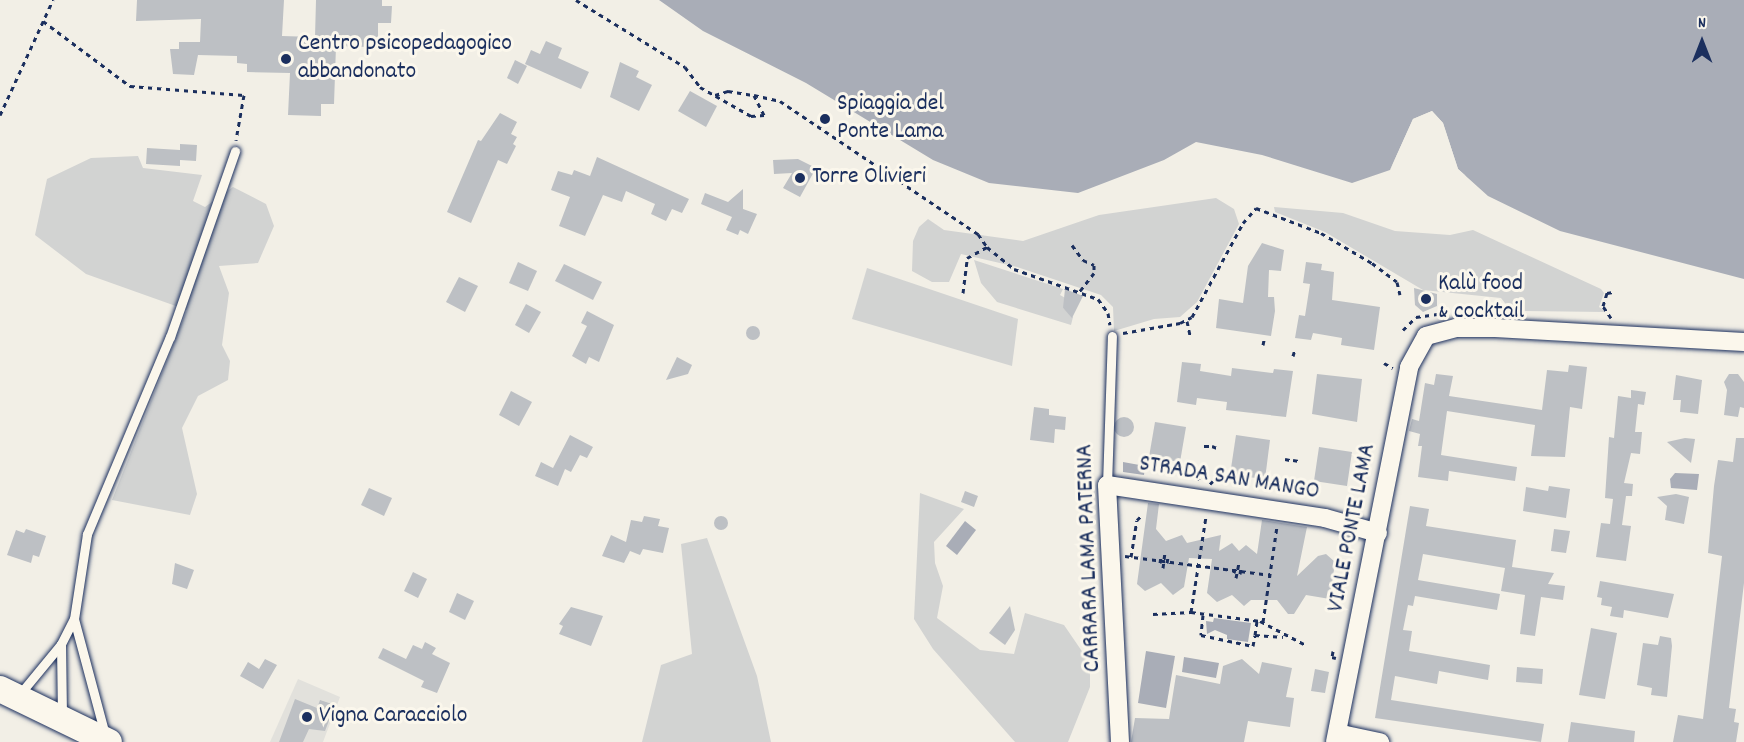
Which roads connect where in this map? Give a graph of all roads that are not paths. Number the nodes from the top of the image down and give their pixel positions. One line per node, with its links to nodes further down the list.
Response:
1 (235, 150): 6 (lane)
2 (1113, 336): 4 (lane, CARRARA LAMA PATERNA)
3 (1744, 342): 5 (street, VIALE PONTE LAMA)
4 (1107, 485): 5 (street, STRADA SAN MANGO); 12 (street, CARRARA LAMA PATERNA)
5 (1378, 533): 11 (street, VIALE PONTE LAMA)
6 (74, 619): 7 (lane); 10 (lane)
7 (61, 644): 8 (lane); 9 (lane)
8 (8, 694): 9 (main road)
9 (62, 720): 10 (main road)
10 (107, 741)
11 (1336, 741): 13 (street)
12 (1120, 742)
13 (1380, 742)

